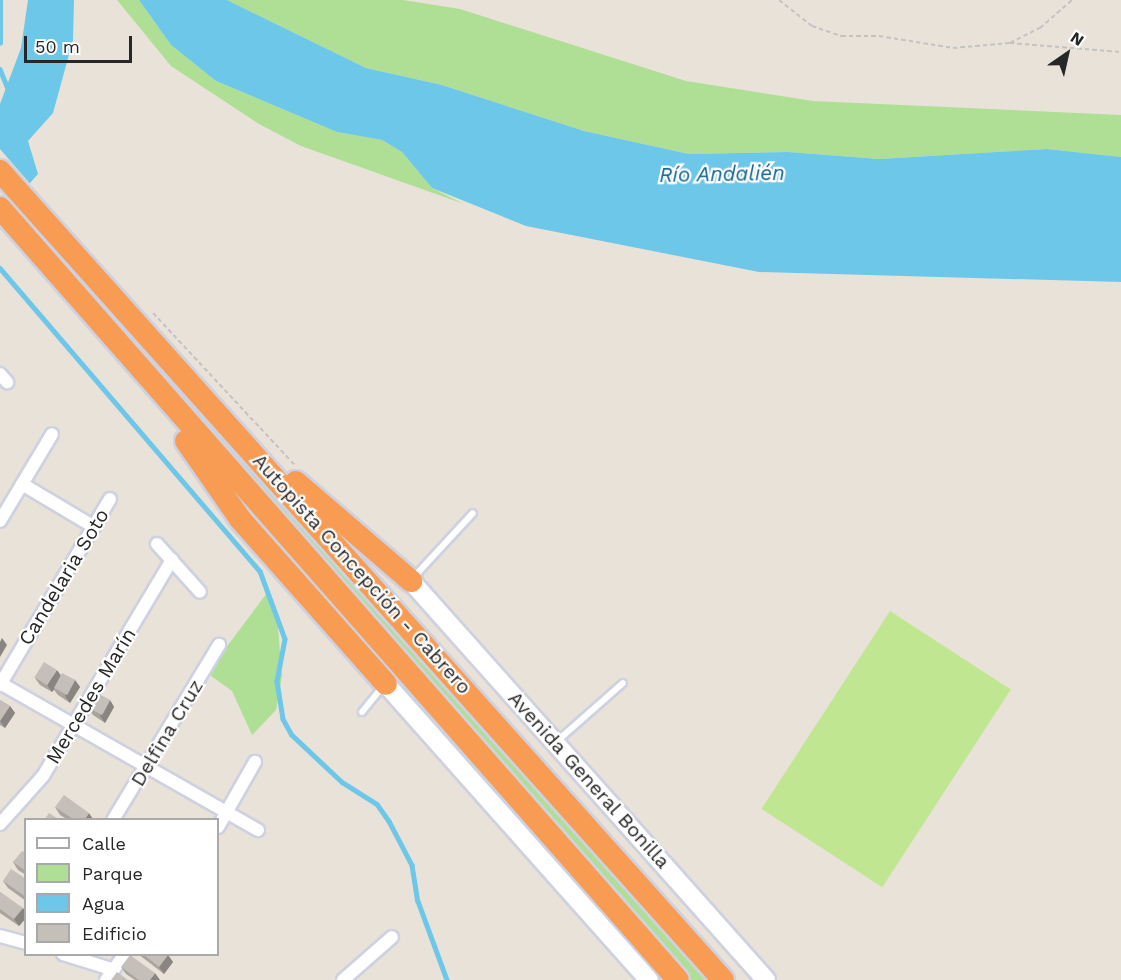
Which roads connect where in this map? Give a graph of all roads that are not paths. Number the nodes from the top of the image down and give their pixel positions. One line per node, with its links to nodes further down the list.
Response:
1 (0, 171): 4 (highway, Autopista Concepción - Cabrero)
2 (5, 214): 3 (highway, Autopista Concepción - Cabrero)
3 (129, 358): 18 (highway); 37 (highway, Autopista Concepción - Cabrero)
4 (228, 424): 13 (highway); 38 (highway, Autopista Concepción - Cabrero)
5 (52, 434): 6 (street)
6 (22, 484): 9 (street); 10 (street)
7 (110, 499): 10 (street, Candelaria Soto)
8 (473, 513): 13 (lane)
9 (0, 521)
10 (94, 527): 17 (street, Candelaria Soto)
11 (157, 544): 12 (street)
12 (172, 560): 14 (street); 20 (street, Mercedes Marín)
13 (411, 581): 21 (street, Avenida General Bonilla)
14 (200, 592)
15 (219, 645): 23 (street, Delfina Cruz)
16 (622, 683): 21 (lane)
17 (0, 684): 20 (street)
18 (386, 684): 19 (lane); 36 (street)
19 (362, 712)
20 (74, 726): 23 (street); 26 (street, Mercedes Marín)
21 (555, 742): 39 (street, Avenida General Bonilla)
22 (255, 762): 24 (street)
23 (147, 767): 24 (street); 25 (street, Delfina Cruz)
24 (227, 812): 27 (street); 28 (street)
25 (114, 818)
26 (0, 824)
27 (219, 825)
28 (258, 830)
29 (0, 936): 31 (street)
30 (392, 937): 35 (street)
31 (24, 942)
32 (67, 956): 34 (street)
33 (124, 956): 34 (street)
34 (110, 975)
35 (343, 980)
36 (649, 980)
37 (678, 980)
38 (723, 980)
39 (766, 980)

